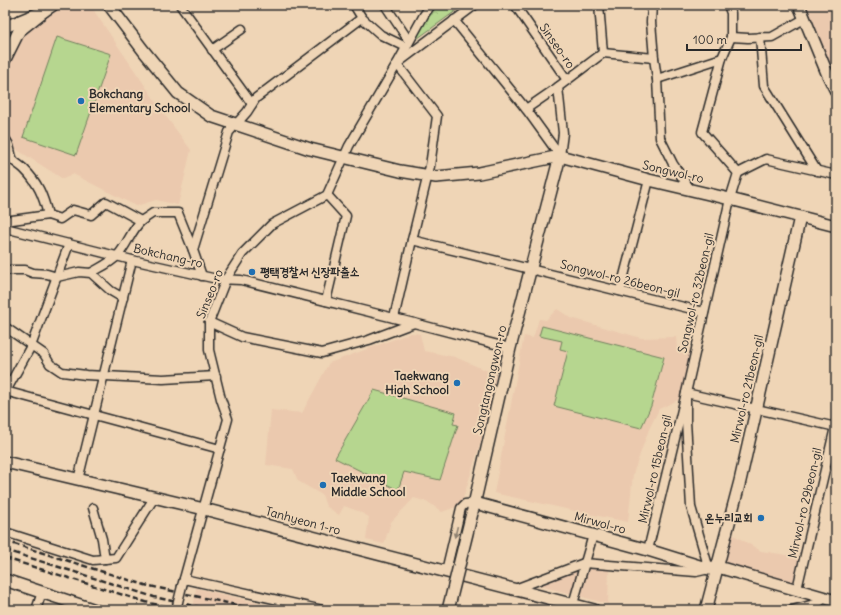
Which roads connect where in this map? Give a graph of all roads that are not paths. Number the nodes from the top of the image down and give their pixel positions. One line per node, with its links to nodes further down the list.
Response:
1 (109, 5): 33 (street)
2 (180, 5): 21 (street)
3 (354, 5): 13 (street)
4 (385, 5): 20 (street)
5 (431, 5): 20 (street)
6 (475, 5): 15 (street)
7 (515, 5): 28 (street, Sinseo-ro)
8 (599, 5): 22 (street)
9 (652, 5): 23 (street)
10 (728, 5): 18 (street)
11 (799, 5): 14 (street)
12 (48, 8): 16 (street); 25 (street)
13 (362, 18): 20 (street); 31 (street)
14 (804, 19): 19 (street); 30 (street)
15 (454, 20): 26 (street); 32 (street)
16 (5, 27)
17 (242, 29): 21 (street)
18 (731, 37): 19 (street); 24 (street)
19 (760, 37): 37 (street)
20 (408, 44): 26 (street)
21 (212, 50): 31 (street)
22 (603, 53): 23 (street); 28 (street)
23 (654, 58): 27 (street)
24 (722, 58): 27 (street); 38 (street)
25 (5, 59)
26 (397, 64): 36 (street); 40 (street)
27 (657, 79): 42 (street)
28 (567, 80): 29 (street)
29 (558, 87): 32 (street); 35 (street)
30 (836, 91)
31 (252, 104): 33 (street)
32 (526, 109): 35 (street)
33 (236, 124): 36 (street); 53 (street)
34 (5, 139): 45 (street)
35 (560, 156): 40 (street); 41 (street, Songwol-ro); 56 (street, Songtangongwon-ro)
36 (344, 157): 40 (street); 43 (street)
37 (817, 171): 38 (street); 39 (street)
38 (738, 173): 44 (street, Songwol-ro 32beon-gil)
39 (836, 175)
40 (428, 176): 51 (street)
41 (649, 180): 42 (street, Songwol-ro); 62 (street)
42 (690, 189): 44 (street, Songwol-ro)
43 (327, 196): 61 (street, Sinseo-ro); 64 (street)
44 (730, 199): 46 (street, Songwol-ro); 65 (street, Songwol-ro 32beon-gil)
45 (48, 215): 47 (street); 48 (street)
46 (800, 217): 49 (street, Songwol-ro); 77 (street, Mirwol-ro 21beon-gil)
47 (5, 221)
48 (141, 221): 53 (street); 54 (street)
49 (836, 226)
50 (5, 228): 52 (street, Bokchang-ro)
51 (412, 240): 56 (street, Songwol-ro 26beon-gil); 66 (street)
52 (69, 244): 54 (street, Bokchang-ro); 60 (street)
53 (193, 250): 59 (street)
54 (117, 256): 55 (street, Bokchang-ro); 58 (street)
55 (132, 260): 59 (street, Bokchang-ro); 63 (street)
56 (531, 269): 62 (street, Songwol-ro 26beon-gil); 71 (street, Songtangongwon-ro)
57 (5, 270): 60 (street)
58 (91, 273): 60 (street); 63 (street)
59 (202, 276): 61 (street, Bokchang-ro)
60 (58, 277): 70 (street)
61 (226, 279): 64 (street, Bokchang-ro); 67 (street, Sinseo-ro)
62 (620, 291): 65 (street, Songwol-ro 26beon-gil)
63 (123, 298): 72 (street)
64 (326, 301): 66 (street, Bokchang-ro)
65 (704, 312): 75 (street, Songwol-ro 32beon-gil)
66 (394, 318): 68 (street, Bokchang-ro)
67 (209, 322): 68 (street); 73 (street, Sinseo-ro)
68 (414, 323): 71 (street, Bokchang-ro)
69 (5, 327): 70 (street)
70 (31, 346): 72 (street); 74 (street)
71 (510, 348): 85 (street, Songtangongwon-ro)
72 (104, 375): 73 (street); 78 (street)
73 (216, 376): 80 (street, Sinseo-ro)
74 (5, 391): 76 (street); 78 (street)
75 (686, 393): 77 (street); 89 (street, Mirwol-ro 15beon-gil); 92 (street, Mirwol-ro 15beon-gil)
76 (5, 401)
77 (757, 409): 79 (street); 92 (street, Mirwol-ro 21beon-gil)
78 (93, 415): 80 (street); 82 (street)
79 (836, 425): 96 (street, Mirwol-ro 29beon-gil)
80 (220, 449): 86 (street, Sinseo-ro)
81 (5, 462): 82 (street, Tanhyeon 1-ro)
82 (78, 480): 83 (street, Tanhyeon 1-ro)
83 (154, 498): 86 (street, Tanhyeon 1-ro); 90 (street)
84 (93, 508): 90 (street)
85 (473, 508): 88 (street, Mirwol-ro); 93 (street, one-way to 93); 106 (street, Songtangongwon-ro, bridge)
86 (204, 509): 93 (street, Tanhyeon 1-ro); 95 (street, Sinseo-ro)
87 (5, 532): 90 (street)
88 (593, 535): 89 (street, Mirwol-ro); 91 (street)
89 (648, 550): 92 (street, Mirwol-ro)
90 (105, 559)
91 (584, 564): 92 (street); 97 (street); 101 (street)
92 (714, 568): 96 (street, Mirwol-ro); 108 (street)
93 (446, 571): 97 (street, Tanhyeon 1-ro)
94 (5, 580): 98 (street)
95 (183, 582): 104 (street, Sinseo-ro, bridge); 105 (street)
96 (797, 589): 99 (street, Mirwol-ro)
97 (515, 590): 101 (street, Tanhyeon 1-ro)
98 (42, 592): 102 (street); 103 (street)
99 (825, 598): 100 (street, Mirwol-ro); 109 (street)
100 (836, 601)
101 (573, 604): 107 (street, Tanhyeon 1-ro)
102 (36, 610)
103 (95, 610)
104 (176, 610)
105 (323, 610)
106 (448, 610)
107 (594, 610)
108 (706, 610)
109 (792, 610)

